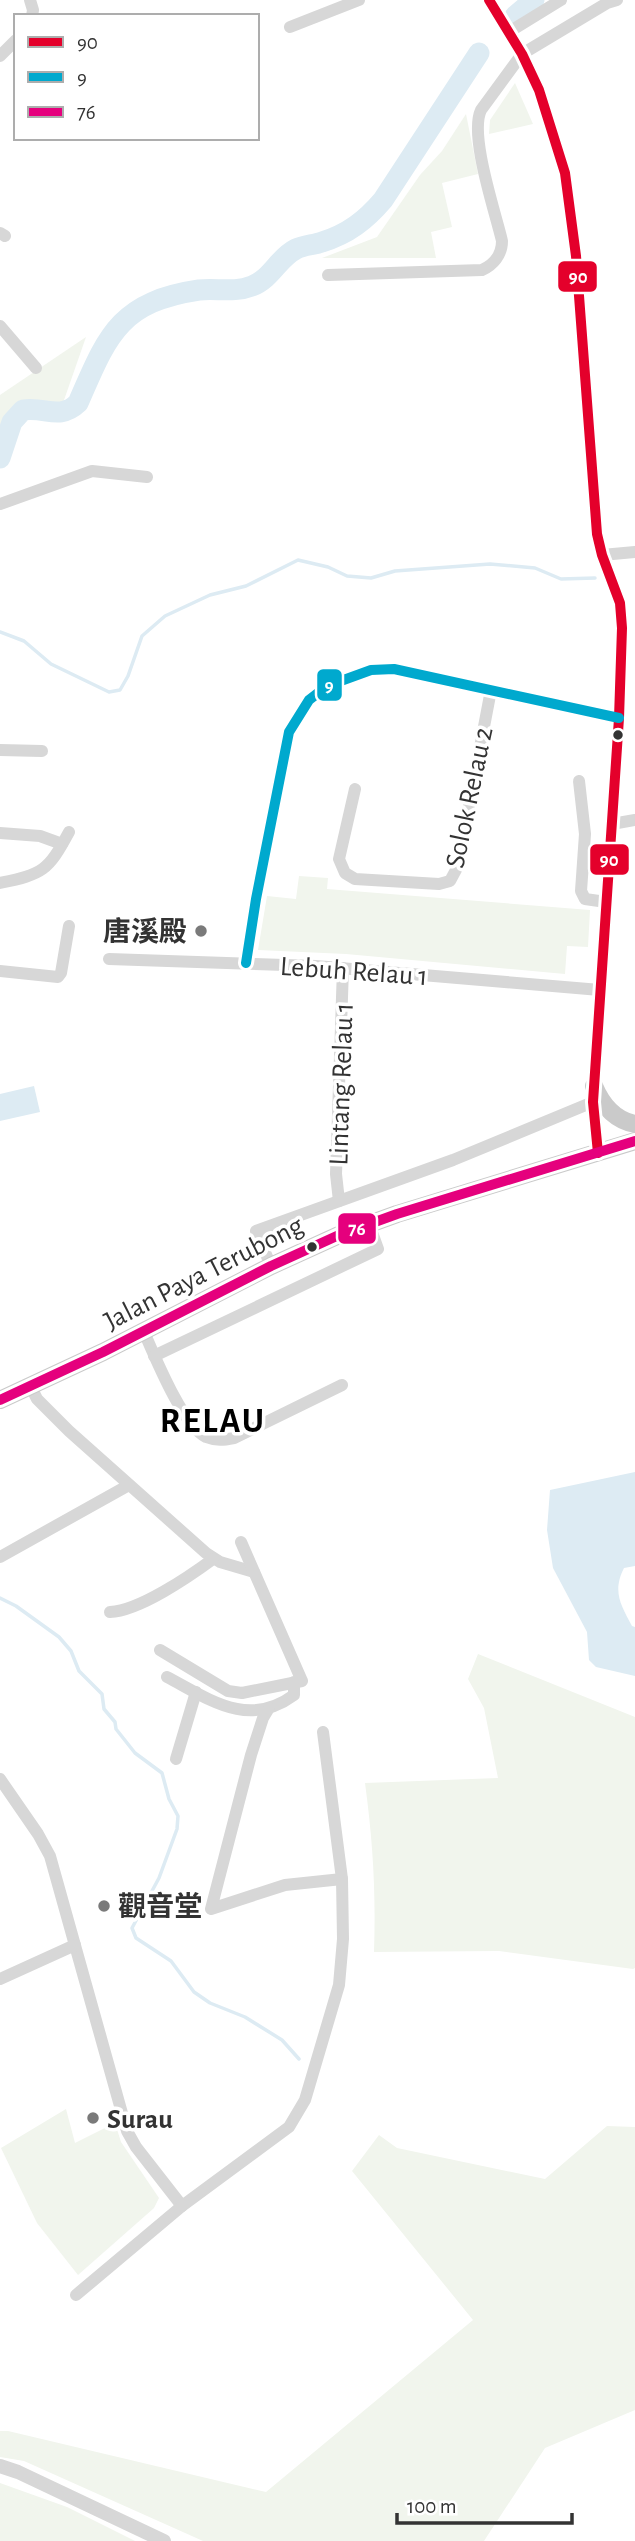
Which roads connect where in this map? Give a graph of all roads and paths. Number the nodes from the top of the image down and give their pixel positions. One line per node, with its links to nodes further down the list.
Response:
1 (359, 0): 5 (street)
2 (489, 0): 6 (street)
3 (561, 0): 6 (street)
4 (617, 0): 8 (street)
5 (290, 27)
6 (509, 32): 8 (street)
7 (14, 42): 9 (street)
8 (522, 54): 10 (street); 16 (street)
9 (0, 56)
10 (328, 275)
11 (0, 326): 12 (street)
12 (36, 368)
13 (147, 477): 14 (street)
14 (0, 504)
15 (635, 552): 16 (street)
16 (602, 555): 18 (street)
17 (491, 690): 18 (street); 22 (street, Solok Relau 2); 32 (street)
18 (619, 718): 24 (street)
19 (0, 750): 20 (street)
20 (42, 751)
21 (579, 781): 29 (street)
22 (355, 789)
23 (635, 820): 24 (street)
24 (612, 824): 29 (street)
25 (69, 832): 27 (street)
26 (0, 834): 27 (street)
27 (62, 844): 28 (street)
28 (0, 883)
29 (606, 902): 35 (street)
30 (69, 926): 34 (street)
31 (109, 959): 32 (street, Lebuh Relau 1)
32 (246, 963): 33 (street, Lebuh Relau 1)
33 (343, 968): 35 (street, Lebuh Relau 1); 40 (street, Lintang Relau 1)
34 (0, 971)
35 (600, 990): 36 (street)
36 (594, 1094): 37 (main road); 39 (street); 40 (street)
37 (635, 1124)
38 (635, 1141): 39 (main road, Jalan Paya Terubong)
39 (598, 1153): 41 (main road, Jalan Paya Terubong)
40 (339, 1201): 42 (street)
41 (369, 1224): 42 (main road, Jalan Paya Terubong); 44 (street, Jalan Paya Terubong)
42 (271, 1266): 43 (main road, Jalan Paya Terubong)
43 (144, 1332): 44 (street); 46 (main road, Jalan Paya Terubong)
44 (154, 1356): 45 (street)
45 (342, 1385)
46 (31, 1387): 47 (main road, Jalan Paya Terubong); 48 (street)
47 (0, 1400)
48 (129, 1485): 50 (street); 51 (street)
49 (241, 1542): 52 (street)
50 (0, 1557)
51 (214, 1559): 52 (street); 53 (street)
52 (254, 1572): 56 (street)
53 (110, 1612)
54 (160, 1650): 56 (street)
55 (167, 1677): 57 (street)
56 (298, 1681): 58 (street)
57 (196, 1692): 58 (street); 60 (street)
58 (269, 1708): 62 (street)
59 (323, 1732): 62 (street)
60 (176, 1759)
61 (0, 1779): 63 (street)
62 (342, 1879): 65 (street)
63 (75, 1945): 64 (street); 65 (street)
64 (0, 1979)
65 (182, 2206): 66 (street)
66 (76, 2295)
67 (0, 2466): 68 (street)
68 (164, 2541)

